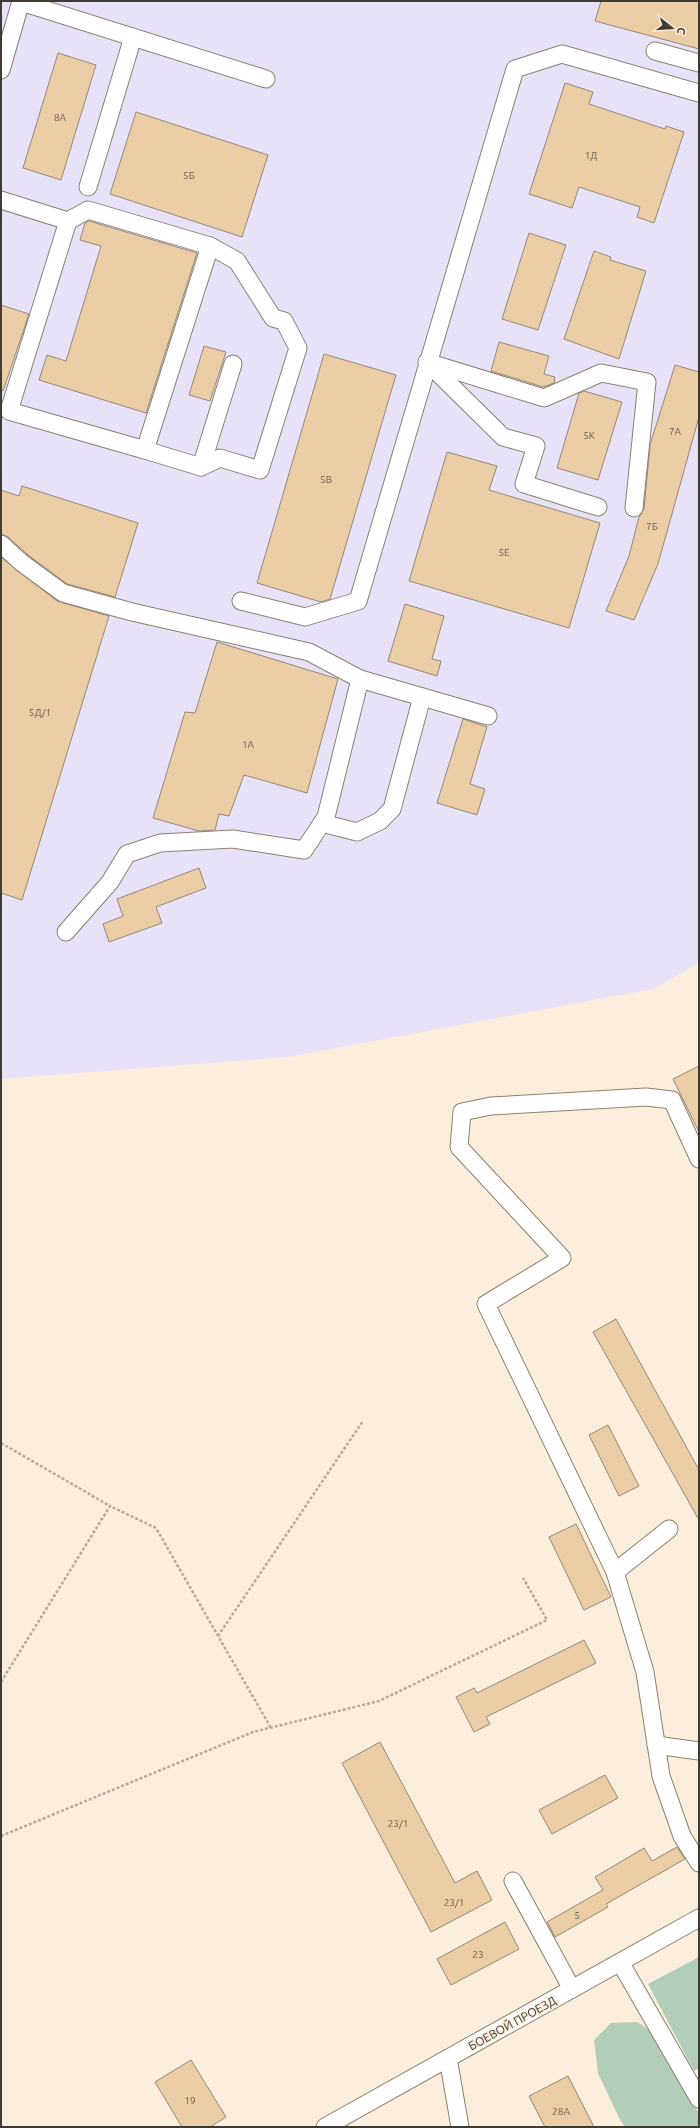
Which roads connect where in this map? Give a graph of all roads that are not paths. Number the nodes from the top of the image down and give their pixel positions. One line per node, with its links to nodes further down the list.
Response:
1 (21, 1): 2 (street); 5 (street)
2 (133, 38): 6 (street); 8 (street)
3 (655, 51): 4 (street)
4 (699, 63)
5 (1, 70)
6 (266, 79)
7 (699, 93): 12 (street)
8 (88, 187)
9 (1, 200): 10 (street)
10 (68, 221): 11 (street); 14 (street)
11 (210, 246): 14 (street); 15 (street)
12 (427, 362): 16 (street); 17 (street); 19 (street)
13 (233, 364): 15 (street)
14 (145, 450): 15 (street)
15 (200, 467)
16 (598, 507)
17 (634, 508)
18 (1, 544): 20 (street)
19 (241, 601)
20 (360, 679): 21 (street); 23 (street)
21 (422, 697): 22 (street); 23 (street)
22 (488, 716)
23 (322, 823): 24 (street)
24 (66, 932)
25 (699, 1159): 27 (street)
26 (669, 1529): 27 (street)
27 (615, 1572): 28 (street)
28 (656, 1745): 29 (street); 30 (street)
29 (699, 1751)
30 (699, 1863)
31 (513, 1881): 34 (street)
32 (699, 1918): 33 (street, БОЕВОЙ ПРОЕЗД)
33 (620, 1962): 34 (street, БОЕВОЙ ПРОЕЗД); 36 (street)
34 (572, 1989): 35 (street, БОЕВОЙ ПРОЕЗД)
35 (448, 2058): 37 (street, БОЕВОЙ ПРОЕЗД); 38 (street)
36 (699, 2099)
37 (325, 2127)
38 (460, 2127)

